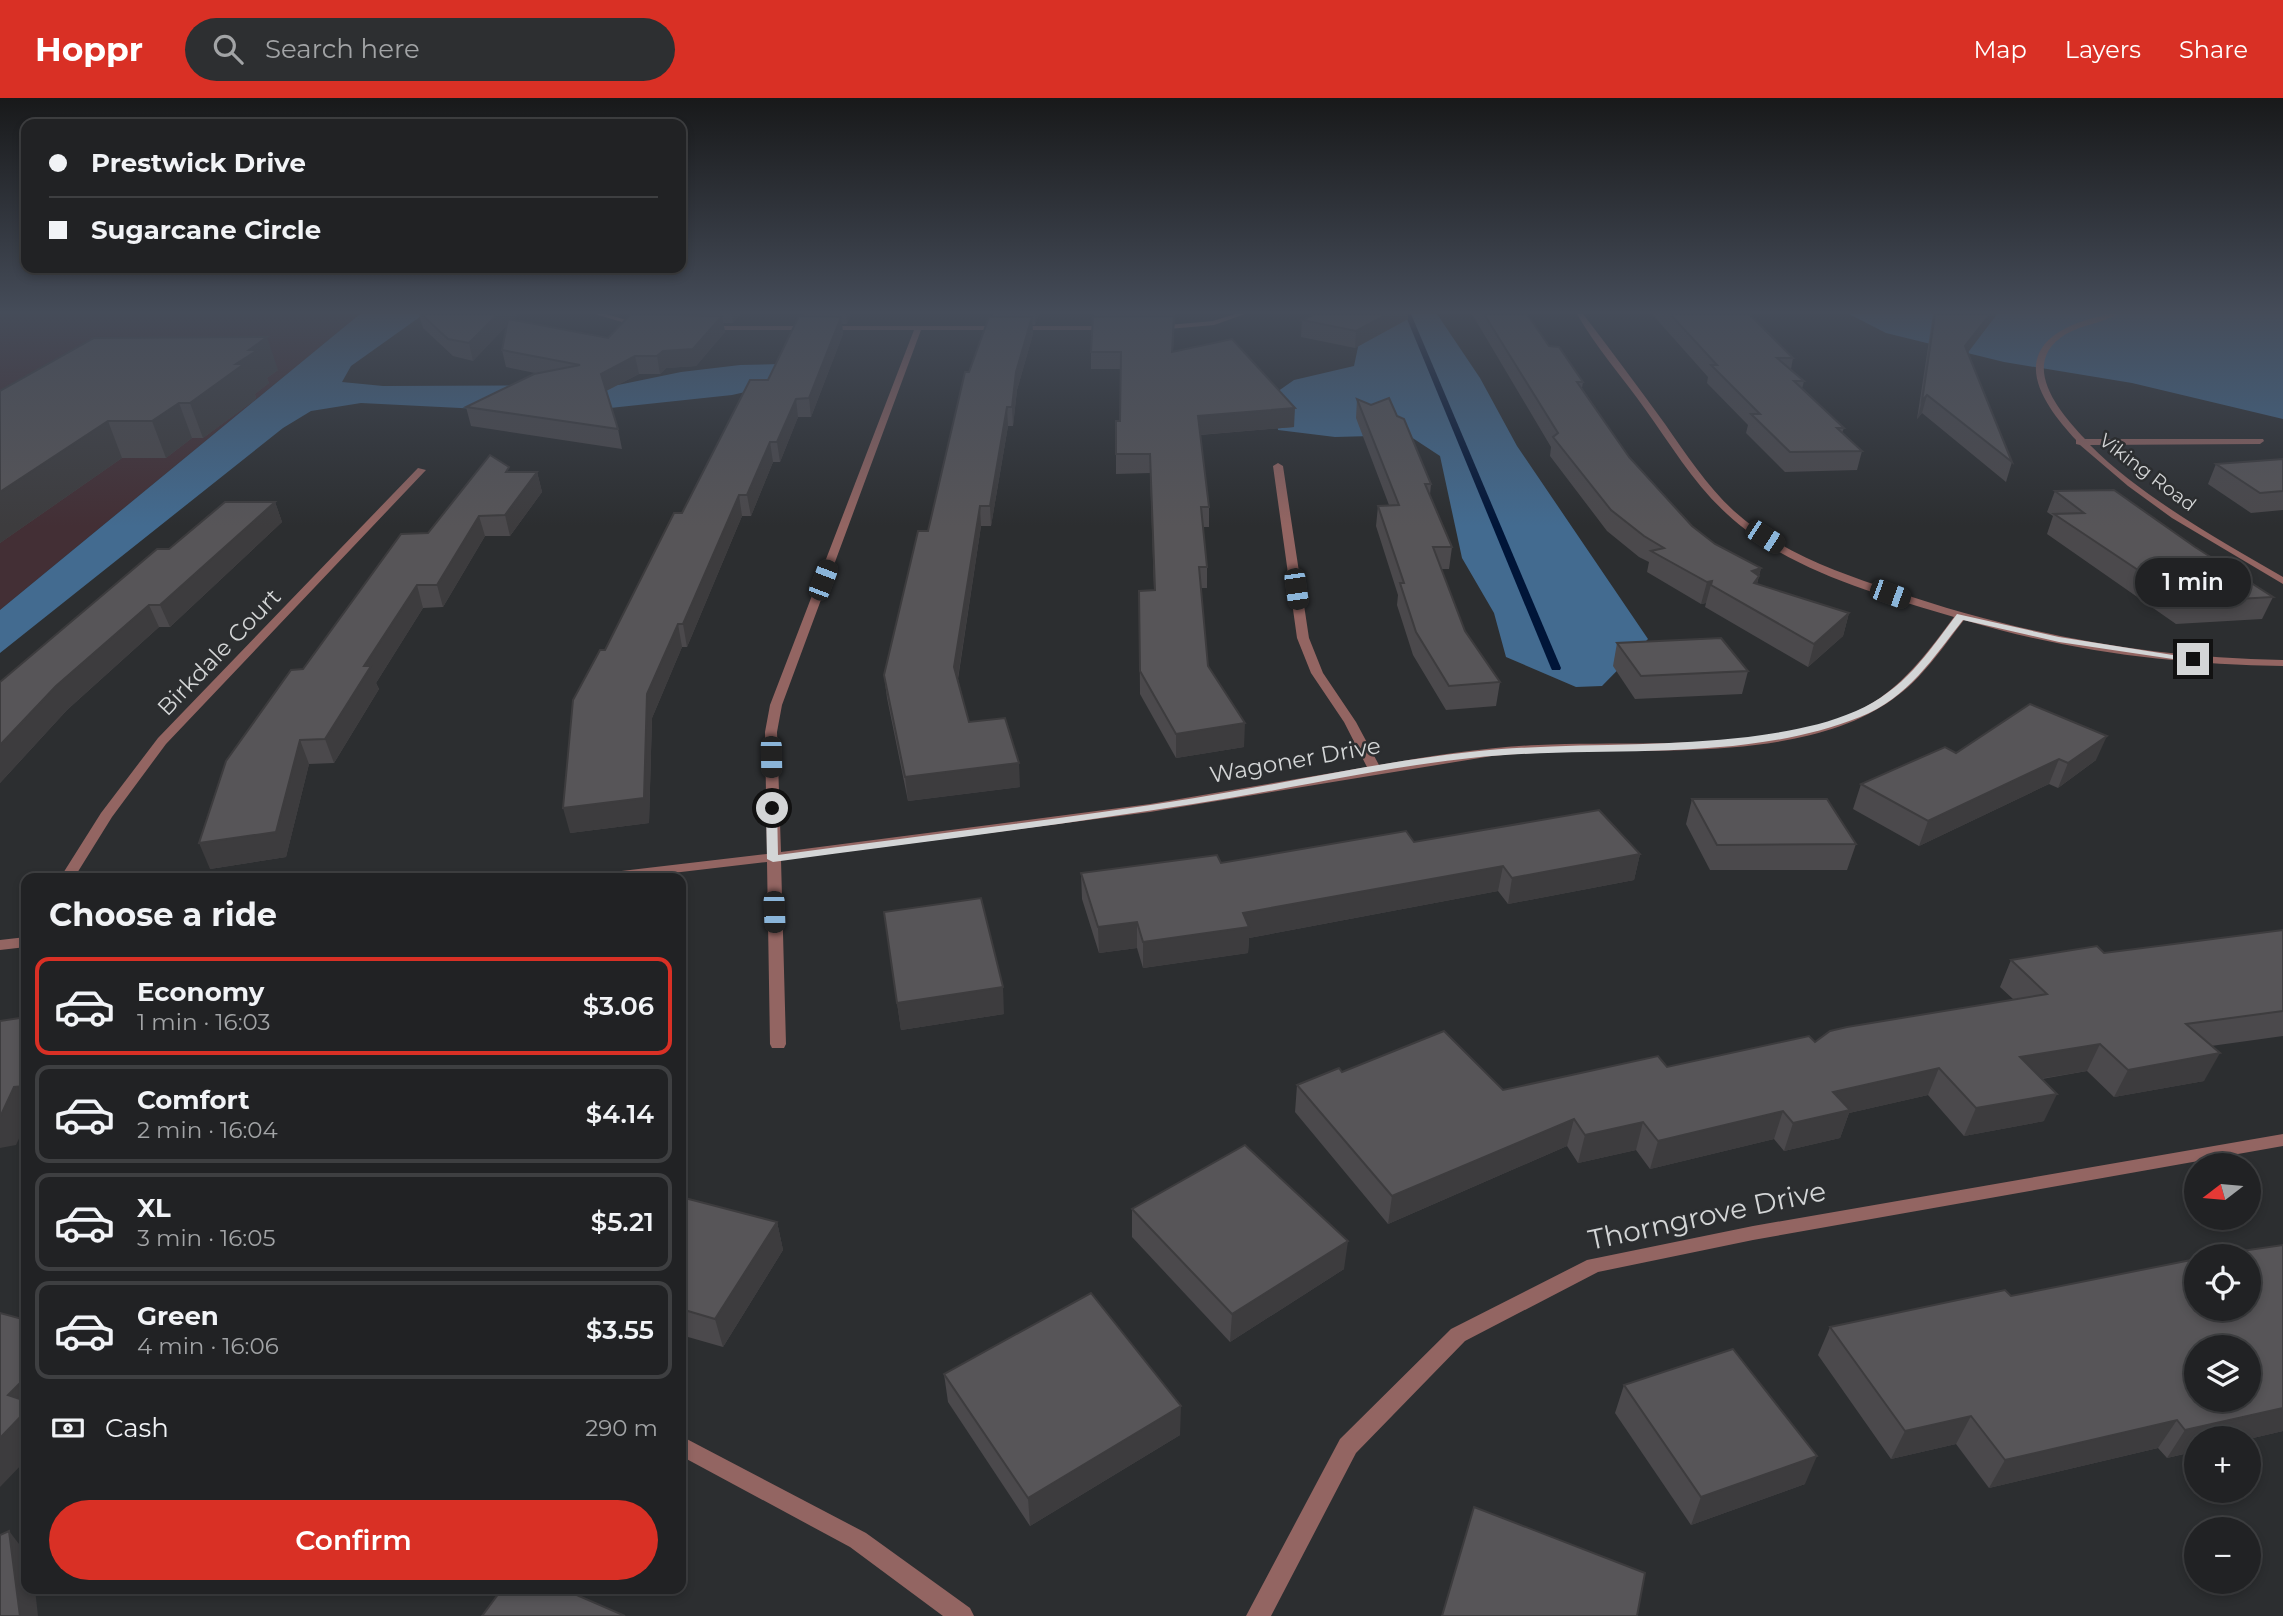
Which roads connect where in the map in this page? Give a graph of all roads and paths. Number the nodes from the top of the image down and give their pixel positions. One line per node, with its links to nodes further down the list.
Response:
1 (897, 385): 12 (street)
2 (1631, 385): 9 (street)
3 (2042, 385): 5 (street, Viking Road)
4 (2260, 441): 5 (street)
5 (2079, 442): 8 (street, Viking Road)
6 (1278, 466): 11 (street)
7 (421, 470): 13 (street, Birkdale Court)
8 (2283, 581)
9 (1961, 616): 10 (street); 11 (street, Wagoner Drive)
10 (2283, 663)
11 (1374, 767): 12 (street, Wagoner Drive)
12 (773, 859): 14 (street, Wagoner Drive); 17 (street)
13 (70, 873)
14 (643, 873)
15 (21, 943): 16 (street)
16 (0, 946)
17 (778, 1044)
18 (2283, 1140): 21 (street, Thorngrove Drive)
19 (686, 1449): 20 (street)
20 (962, 1616)
21 (1258, 1616)

